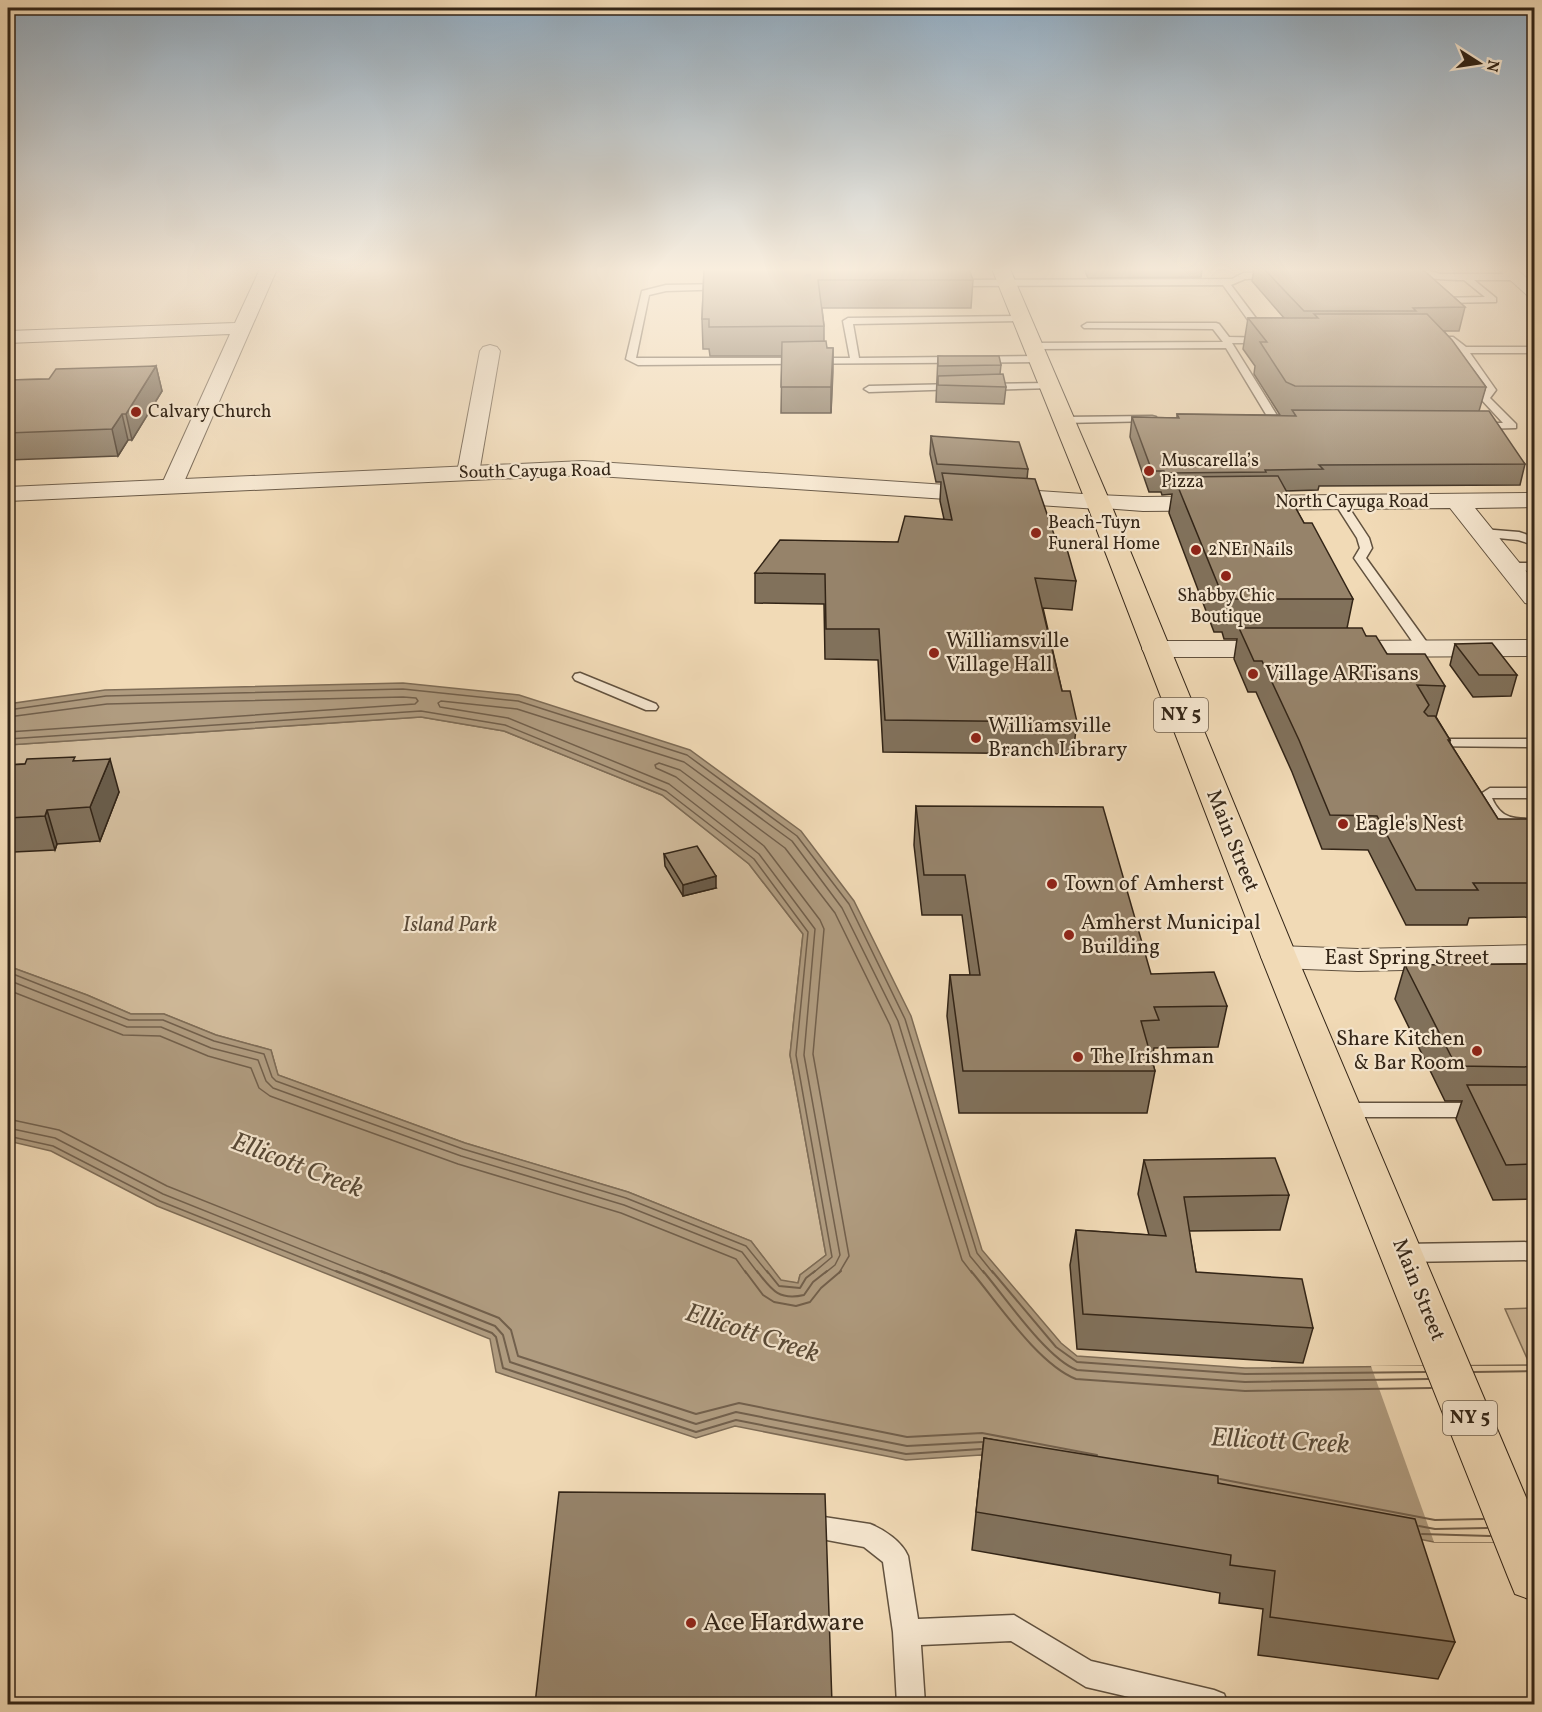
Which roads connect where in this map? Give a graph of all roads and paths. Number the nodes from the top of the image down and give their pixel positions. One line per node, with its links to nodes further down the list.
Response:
1 (232, 349): 19 (street)
2 (633, 349): 11 (lane)
3 (853, 349): 11 (lane)
4 (1033, 349): 10 (main road, Main Street / NY 5)
5 (1114, 349): 10 (lane)
6 (1230, 349): 16 (lane)
7 (1462, 350): 8 (lane); 17 (lane)
8 (1534, 350)
9 (490, 351): 18 (street)
10 (1035, 353): 11 (lane); 12 (main road, Main Street / NY 5)
11 (855, 361)
12 (1049, 386): 13 (lane); 15 (main road, Main Street / NY 5)
13 (868, 389)
14 (1169, 419): 15 (lane)
15 (1063, 420): 23 (main road, Main Street / NY 5)
16 (1297, 426)
17 (1467, 426)
18 (468, 473): 19 (street, South Cayuga Road); 23 (street, South Cayuga Road)
19 (172, 486): 20 (street, South Cayuga Road)
20 (8, 494)
21 (1457, 501): 22 (street, North Cayuga Road); 24 (street, North Cayuga Road); 25 (street)
22 (1534, 501)
23 (1098, 502): 24 (street, North Cayuga Road); 32 (main road, Main Street / NY 5)
24 (1340, 502): 30 (lane)
25 (1482, 532): 26 (lane); 27 (street)
26 (1534, 541)
27 (1510, 567): 28 (lane); 29 (street)
28 (1534, 567)
29 (1534, 597)
30 (1424, 648): 31 (street); 32 (street)
31 (1534, 648)
32 (1156, 649): 40 (main road, Main Street / NY 5)
33 (580, 677): 34 (lane)
34 (651, 708)
35 (1424, 742): 36 (lane)
36 (1534, 743)
37 (1534, 793): 38 (lane)
38 (1534, 824)
39 (1534, 956): 40 (street, East Spring Street)
40 (1279, 957): 41 (main road, Main Street / NY 5)
41 (1343, 1110): 42 (lane); 44 (main road, Main Street / NY 5)
42 (1500, 1110)
43 (1534, 1251): 44 (lane)
44 (1403, 1253): 46 (main road, Main Street / NY 5)
45 (777, 1521): 47 (lane)
46 (1527, 1560)
47 (907, 1632): 48 (lane); 49 (lane)
48 (911, 1704)
49 (1214, 1704)

